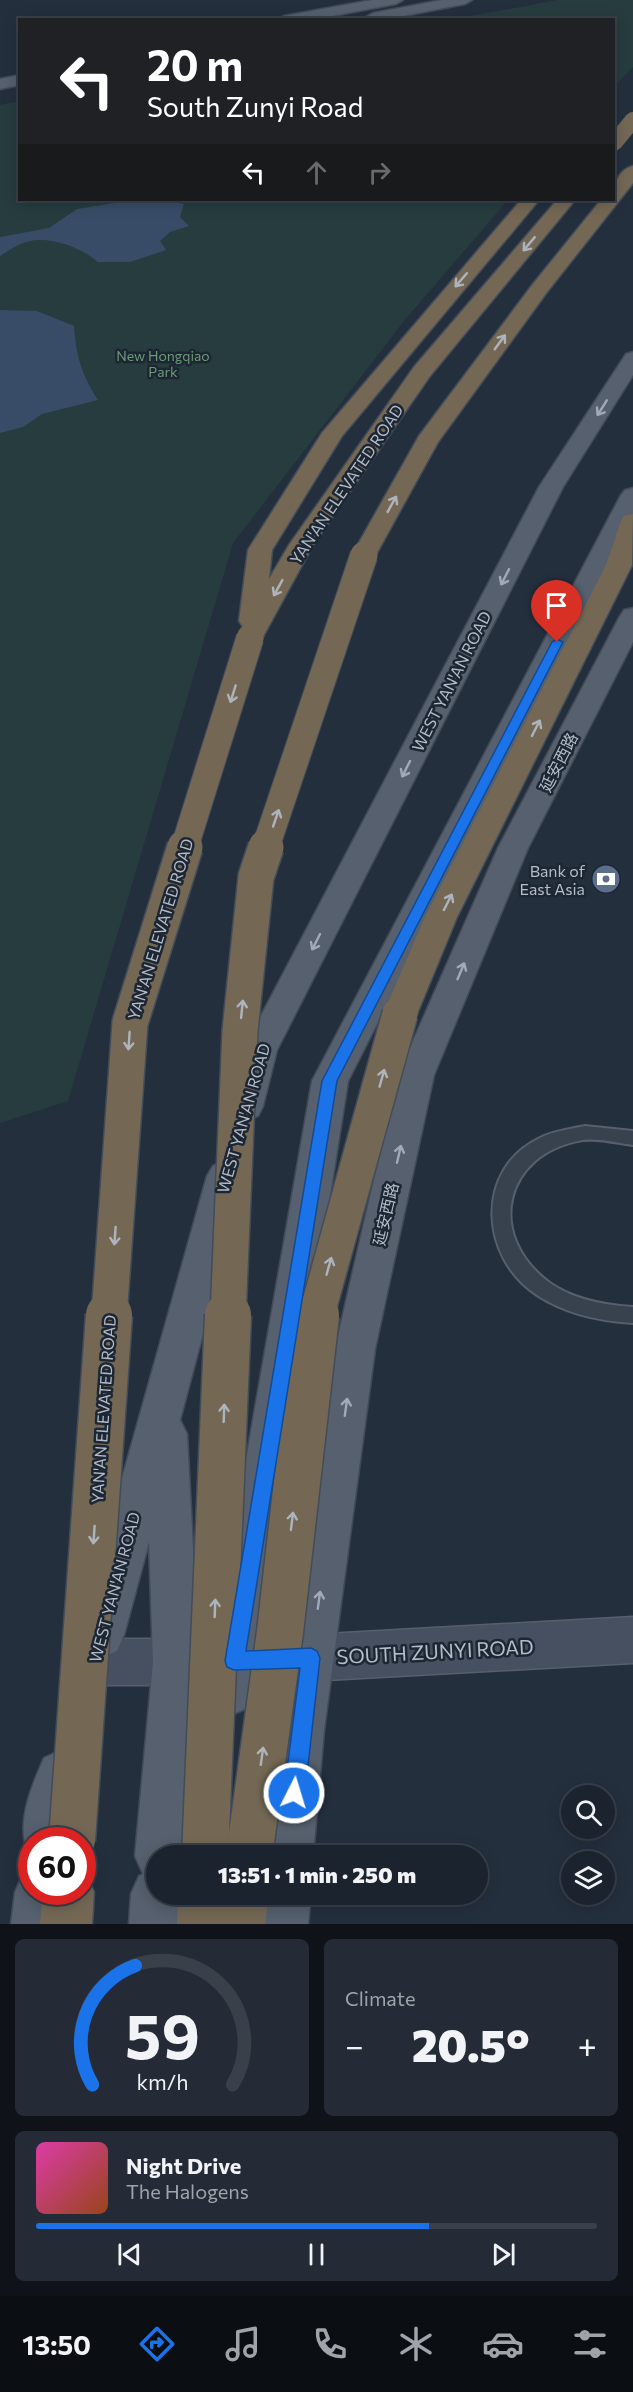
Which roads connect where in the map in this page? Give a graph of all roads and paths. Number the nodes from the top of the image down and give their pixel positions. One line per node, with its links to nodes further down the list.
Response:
1 (396, 0): 3 (main road)
2 (465, 0): 4 (main road)
3 (295, 18)
4 (368, 18)
5 (18, 66): 6 (main road)
6 (0, 69)
7 (18, 80): 8 (main road)
8 (0, 84)
9 (633, 120): 12 (highway, bridge)
10 (633, 126): 11 (highway)
11 (615, 132)
12 (615, 142)
13 (633, 171): 14 (highway)
14 (615, 194)
15 (529, 201): 22 (highway, one-way to 22)
16 (565, 201): 22 (highway, YAN'AN ELEVATED ROAD, one-way to 22)
17 (609, 201): 34 (highway, one-way to 17, bridge)
18 (633, 358): 25 (main road, WEST YAN'AN ROAD, one-way to 25)
19 (633, 495): 28 (main road)
20 (633, 520): 36 (highway, one-way to 20, bridge)
21 (629, 634): 27 (main road, 延安西路, one-way to 21)
22 (250, 638): 32 (highway, YAN'AN ELEVATED ROAD, one-way to 32, bridge)
23 (633, 1138): 24 (lane)
24 (633, 1315)
25 (164, 1406): 29 (main road, WEST YAN'AN ROAD); 30 (main road)
26 (633, 1640): 27 (street, SOUTH ZUNYI ROAD)
27 (311, 1658): 28 (street, SOUTH ZUNYI ROAD); 37 (main road, 延安西路)
28 (234, 1661): 30 (street, SOUTH ZUNYI ROAD); 35 (main road)
29 (93, 1662): 30 (street, SOUTH ZUNYI ROAD); 31 (main road, WEST YAN'AN ROAD)
30 (176, 1662): 33 (main road)
31 (50, 1827)
32 (73, 1827)
33 (161, 1845)
34 (205, 1845)
35 (226, 1845)
36 (250, 1845)
37 (289, 1845)
38 (40, 1905): 45 (main road)
39 (67, 1905): 46 (highway)
40 (156, 1905): 47 (main road)
41 (204, 1905): 48 (highway)
42 (224, 1905): 49 (main road)
43 (242, 1905): 50 (highway)
44 (284, 1905): 51 (main road)
45 (38, 1924)
46 (66, 1924)
47 (155, 1924)
48 (203, 1924)
49 (223, 1924)
50 (239, 1924)
51 (282, 1924)

